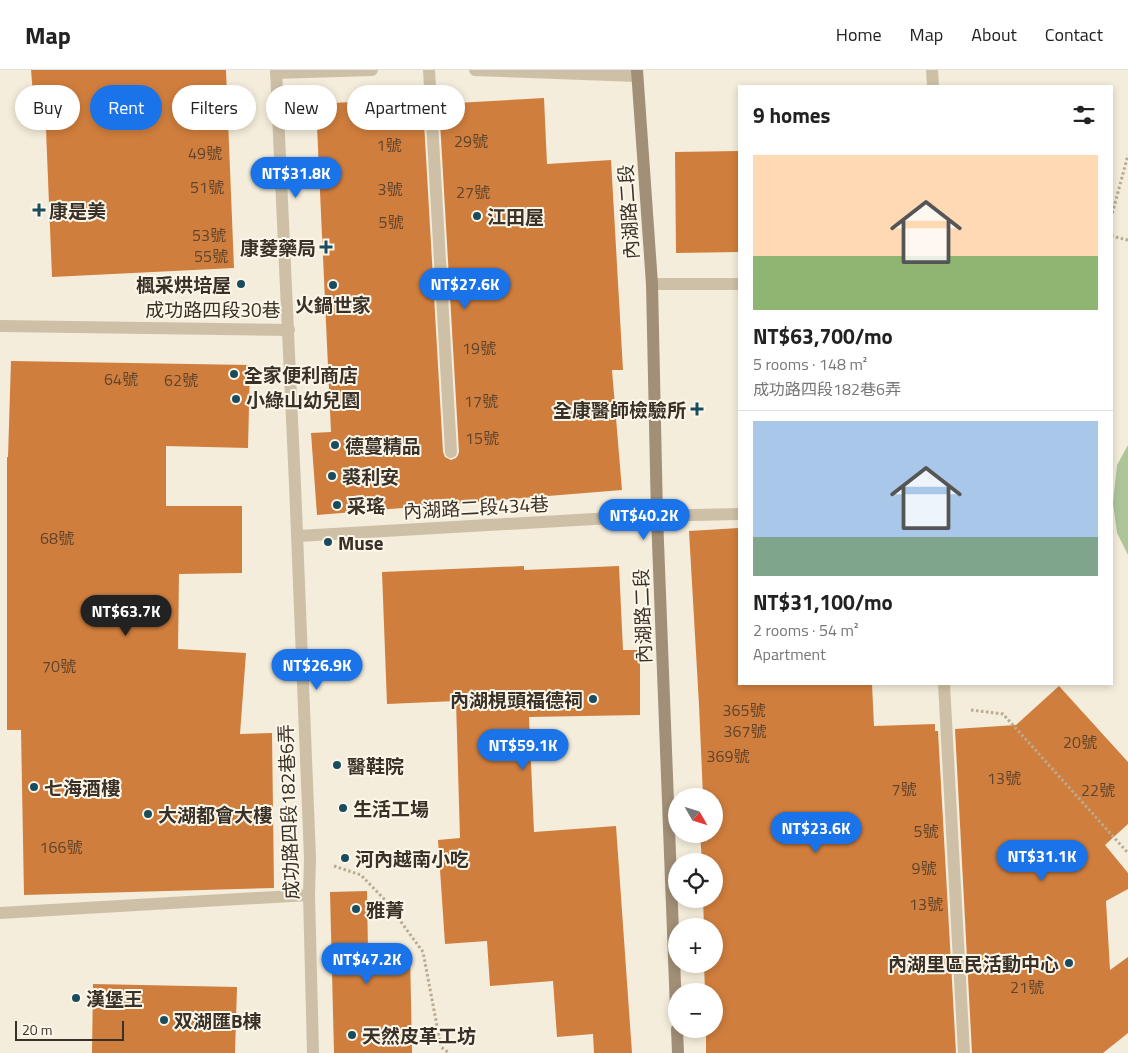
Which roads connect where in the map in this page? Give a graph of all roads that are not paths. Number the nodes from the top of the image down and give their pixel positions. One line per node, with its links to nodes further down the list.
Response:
1 (372, 70): 5 (street)
2 (429, 70): 12 (street)
3 (475, 70): 6 (street)
4 (932, 70): 7 (street)
5 (276, 71): 11 (street, 成功路四段30巷)
6 (637, 73): 8 (street, 內湖路二段)
7 (932, 85)
8 (652, 284): 9 (street); 14 (street, 內湖路二段)
9 (738, 284)
10 (0, 326): 11 (street, 成功路四段30巷)
11 (289, 330): 15 (street, 成功路四段182巷6弄)
12 (451, 452)
13 (738, 514): 14 (street, 內湖路二段434巷)
14 (657, 516): 15 (street, 內湖路二段434巷); 19 (street, 內湖路二段)
15 (298, 536): 17 (street, 成功路四段182巷6弄)
16 (944, 685): 23 (street)
17 (309, 895): 18 (street); 21 (street, 成功路四段182巷6弄)
18 (0, 913)
19 (675, 983)
20 (677, 1038): 22 (street)
21 (313, 1053)
22 (678, 1053)
23 (964, 1053)

